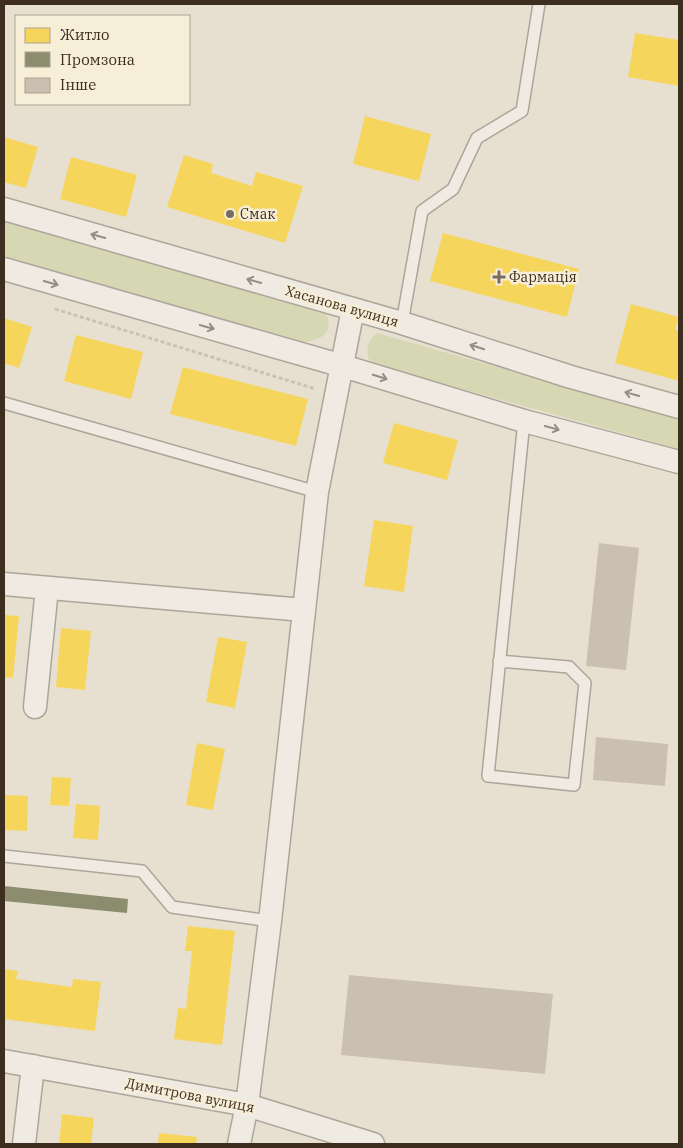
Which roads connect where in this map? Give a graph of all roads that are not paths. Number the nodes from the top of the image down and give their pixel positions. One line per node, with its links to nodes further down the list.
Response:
1 (539, 4): 5 (lane)
2 (4, 209): 4 (street, Хасанова вулиця, one-way to 2)
3 (4, 269): 6 (street, one-way to 6)
4 (353, 309): 5 (street, Хасанова вулиця); 6 (street)
5 (402, 323): 8 (street, Хасанова вулиця, one-way to 5)
6 (343, 366): 9 (street, one-way to 9); 11 (street)
7 (4, 403): 11 (lane)
8 (679, 407)
9 (524, 421): 10 (street, one-way to 10); 15 (lane)
10 (679, 462)
11 (317, 492): 14 (street)
12 (4, 584): 13 (street)
13 (47, 588): 14 (street); 16 (street)
14 (304, 610): 18 (street)
15 (499, 661): 15 (lane)
16 (35, 707)
17 (4, 856): 18 (lane)
18 (270, 921): 21 (street)
19 (4, 1061): 20 (street, Димитрова вулиця)
20 (33, 1066): 21 (street, Димитрова вулиця); 22 (street)
21 (247, 1105): 23 (street); 24 (street, Димитрова вулиця)
22 (24, 1144)
23 (239, 1144)
24 (373, 1144)

